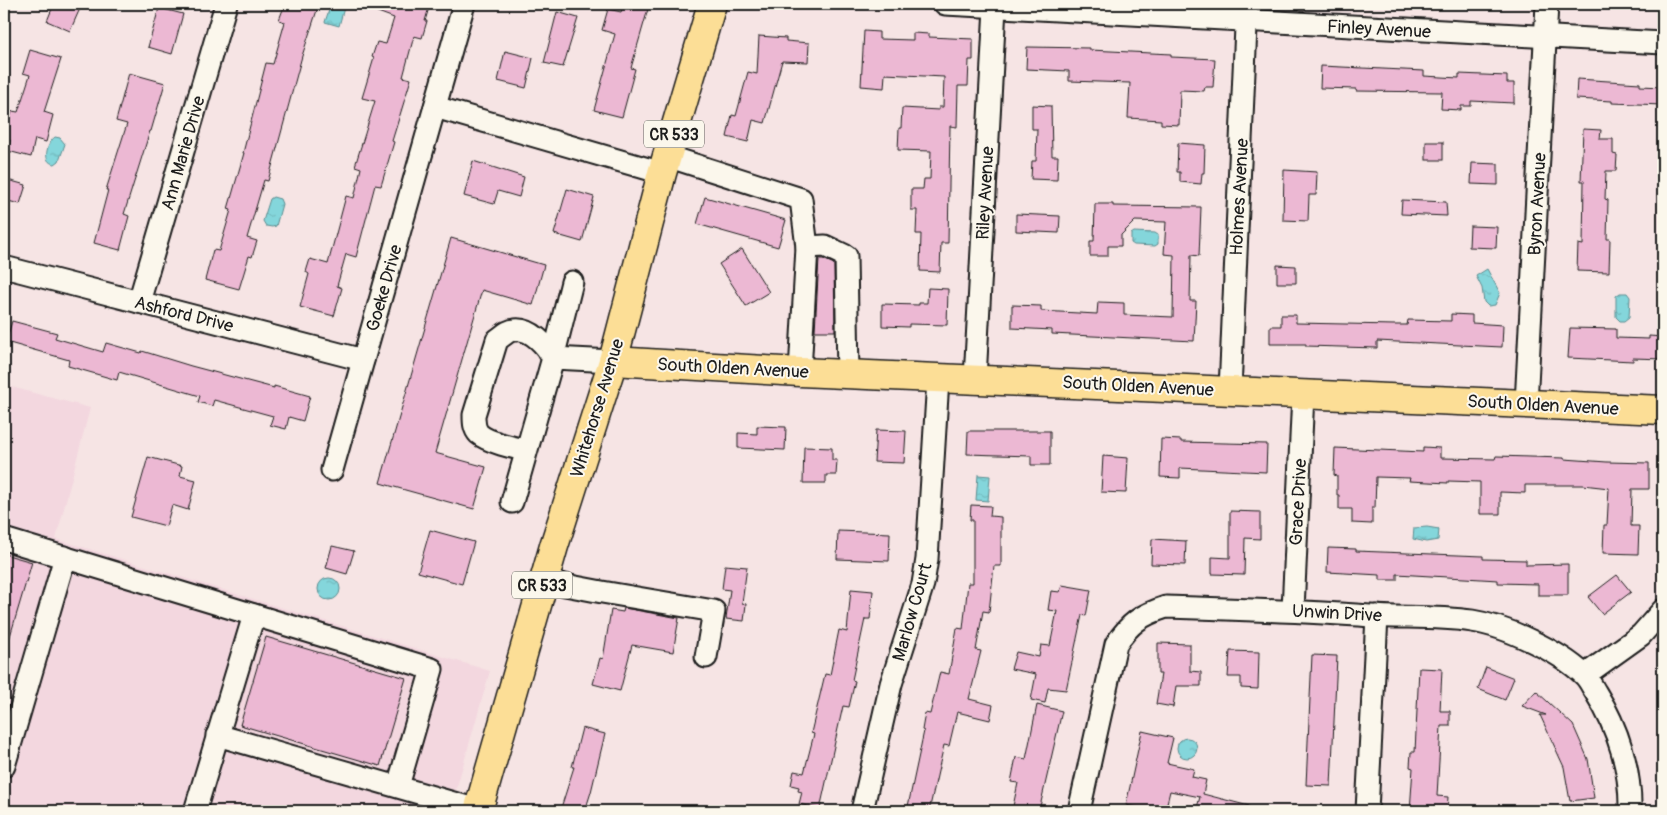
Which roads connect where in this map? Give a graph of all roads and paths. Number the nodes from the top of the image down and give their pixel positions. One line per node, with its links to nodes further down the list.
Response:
1 (226, 4): 15 (street, Ann Marie Drive)
2 (464, 4): 10 (street, Goeke Drive)
3 (712, 4): 11 (main road, Whitehorse Avenue / CR 533)
4 (945, 4): 6 (street, Finley Avenue)
5 (1548, 4): 8 (street, Byron Avenue)
6 (995, 7): 7 (street, Finley Avenue); 22 (street, Riley Avenue)
7 (1247, 12): 8 (street, Finley Avenue); 23 (street, Holmes Avenue)
8 (1546, 38): 9 (street, Finley Avenue); 25 (street, Byron Avenue)
9 (1663, 43)
10 (436, 107): 11 (street); 17 (street, Goeke Drive)
11 (665, 165): 12 (street); 18 (main road, Whitehorse Avenue / CR 533)
12 (807, 247): 19 (street); 20 (street)
13 (4, 267): 15 (street, Ashford Drive)
14 (572, 282): 16 (street)
15 (139, 302): 17 (street, Ashford Drive)
16 (553, 358): 18 (street); 27 (street); 27 (street)
17 (363, 360): 28 (street, Goeke Drive)
18 (613, 360): 19 (main road, South Olden Avenue); 32 (main road, Whitehorse Avenue / CR 533)
19 (800, 372): 20 (main road, South Olden Avenue)
20 (848, 374): 21 (main road, South Olden Avenue)
21 (938, 379): 22 (main road, South Olden Avenue); 44 (street, Marlow Court)
22 (975, 379): 23 (main road, South Olden Avenue)
23 (1230, 390): 24 (main road, South Olden Avenue)
24 (1302, 394): 25 (main road, South Olden Avenue); 33 (street, Grace Drive)
25 (1526, 404): 26 (main road, South Olden Avenue)
26 (1663, 410)
27 (526, 450): 29 (street)
28 (332, 470)
29 (512, 502)
30 (4, 539): 31 (street)
31 (64, 557): 35 (street); 40 (street)
32 (544, 581): 37 (street); 42 (main road, Whitehorse Avenue / CR 533)
33 (1292, 610): 36 (street, Unwin Drive); 45 (street, Unwin Drive)
34 (1663, 610): 38 (street)
35 (254, 615): 39 (street); 41 (street)
36 (1377, 616): 38 (street, Unwin Drive); 46 (street)
37 (706, 657)
38 (1585, 675): 47 (street, Unwin Drive)
39 (217, 735): 41 (street); 43 (street)
40 (4, 766)
41 (398, 786): 42 (street)
42 (478, 810)
43 (195, 811)
44 (862, 811)
45 (1079, 811)
46 (1367, 811)
47 (1630, 811)

